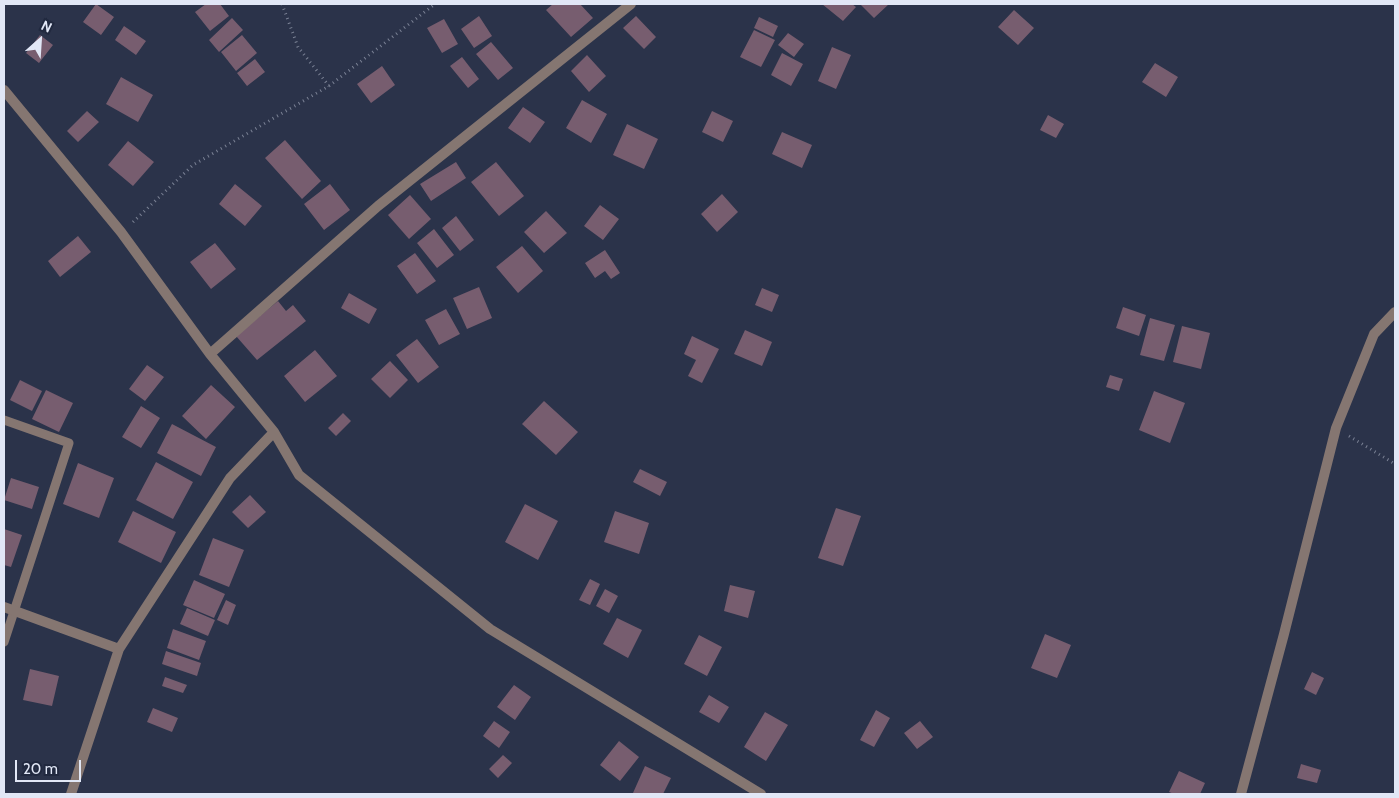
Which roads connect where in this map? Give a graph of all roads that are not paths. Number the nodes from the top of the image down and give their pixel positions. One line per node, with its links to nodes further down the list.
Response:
1 (631, 4): 4 (street)
2 (4, 90): 4 (street)
3 (1395, 312): 13 (street)
4 (210, 354): 6 (street)
5 (4, 420): 8 (lane)
6 (274, 432): 10 (street); 12 (street)
7 (4, 607): 8 (street)
8 (15, 611): 9 (lane); 10 (street)
9 (4, 642)
10 (119, 649): 11 (street)
11 (71, 794)
12 (761, 794)
13 (1241, 794)

